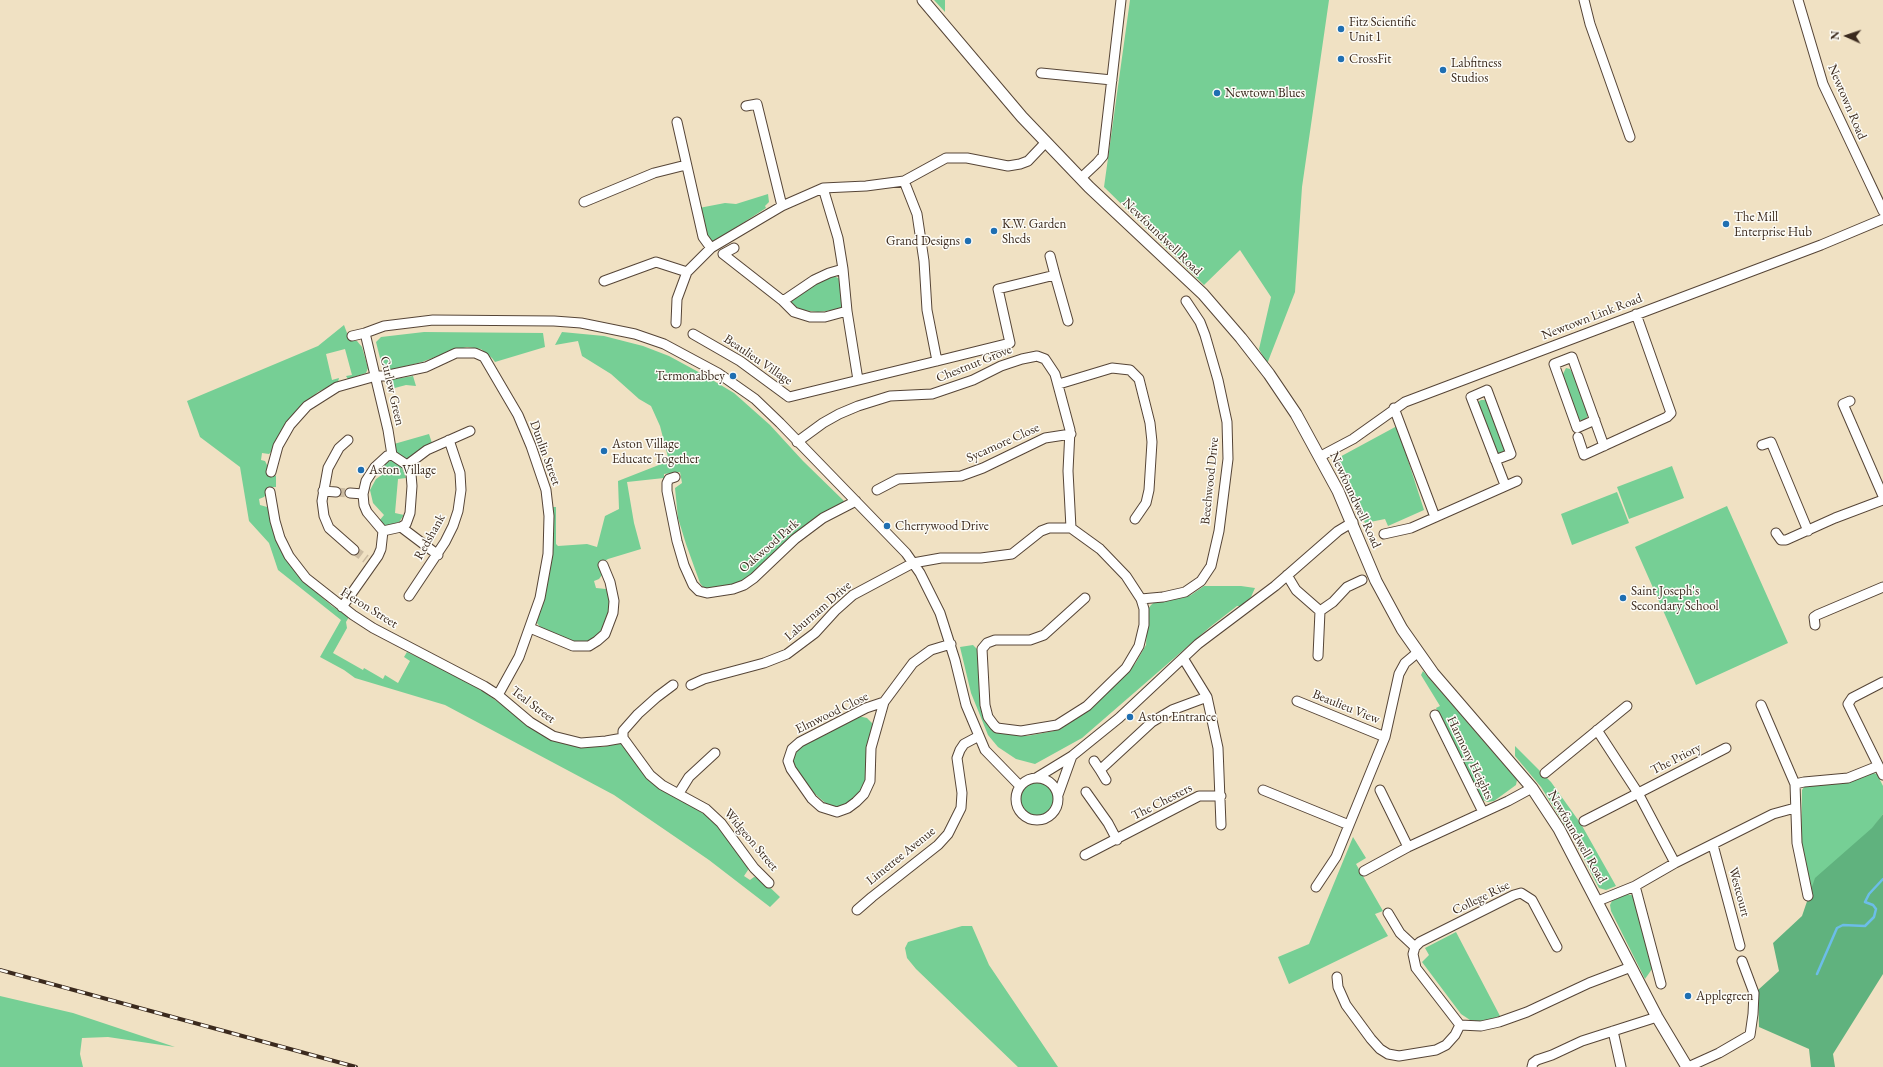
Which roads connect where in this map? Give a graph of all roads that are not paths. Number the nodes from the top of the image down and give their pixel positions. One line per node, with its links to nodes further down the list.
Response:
1 (923, 0): 10 (main road, Newfoundwell Road)
2 (1121, 0): 6 (street)
3 (1584, 0): 9 (street)
4 (1798, 0): 17 (street, Newtown Road)
5 (1041, 73): 6 (street)
6 (1112, 80): 12 (street)
7 (746, 106): 16 (street)
8 (677, 122): 11 (street)
9 (1630, 137)
10 (1046, 142): 12 (main road, Newfoundwell Road); 13 (street)
11 (686, 164): 15 (street); 19 (street)
12 (1081, 178): 52 (main road, Newfoundwell Road)
13 (904, 181): 14 (street); 35 (street)
14 (823, 188): 16 (street); 22 (street)
15 (584, 202)
16 (782, 206): 19 (street)
17 (1883, 211)
18 (1883, 219): 29 (street, Newtown Link Road)
19 (711, 248): 23 (street)
20 (734, 248): 26 (street)
21 (1050, 256): 24 (street)
22 (843, 269): 26 (street); 28 (street)
23 (686, 272): 25 (street); 31 (street)
24 (1054, 275): 30 (street); 35 (street, Beaulieu Village)
25 (604, 281)
26 (783, 301): 28 (street)
27 (1186, 301): 87 (street, Beechwood Drive)
28 (848, 311): 37 (street)
29 (1636, 314): 40 (street, Newtown Link Road); 49 (street)
30 (1068, 321)
31 (676, 323)
32 (365, 333): 34 (street); 36 (street, Curlew Green); 47 (street)
33 (693, 334): 37 (street, Beaulieu Village)
34 (352, 336)
35 (937, 361): 37 (street, Beaulieu Village)
36 (376, 376): 50 (street, Curlew Green); 53 (street, Dunlin Street); 91 (street, Dunlin Street)
37 (858, 380)
38 (1059, 384): 43 (street, Chestnut Grove); 47 (street, Chestnut Grove); 70 (street)
39 (1850, 401): 65 (street)
40 (1394, 408): 52 (street, Newtown Link Road); 69 (street)
41 (1595, 420): 41 (street); 49 (street)
42 (470, 431): 46 (street)
43 (1071, 434): 60 (street, Sycamore Close); 73 (street, Chestnut Grove)
44 (1578, 438): 49 (street)
45 (348, 440): 61 (street)
46 (449, 440): 55 (street); 79 (street, Redshank)
47 (797, 442): 67 (street)
48 (1762, 445): 75 (street)
49 (1604, 446)
50 (392, 455): 55 (street); 64 (street)
51 (264, 457): 53 (street)
52 (1319, 457): 71 (main road, Newfoundwell Road)
53 (274, 458): 56 (street, Dunlin Street)
54 (1495, 460): 54 (street); 59 (street)
55 (407, 465): 72 (street)
56 (271, 472)
57 (675, 477): 67 (street, Oakwood Park)
58 (1517, 481): 59 (street)
59 (1505, 485): 69 (street)
60 (878, 490)
61 (323, 491): 62 (street); 78 (street)
62 (336, 492)
63 (350, 493): 64 (street)
64 (363, 494): 74 (street)
65 (1883, 496)
66 (1883, 500): 75 (street)
67 (856, 501): 80 (street)
68 (261, 502): 88 (street, Heron Street)
69 (1436, 517): 77 (street)
70 (1135, 519)
71 (1353, 522): 82 (street); 93 (main road, Newfoundwell Road)
72 (401, 527): 74 (street); 79 (street)
73 (1071, 528): 80 (street); 87 (street)
74 (383, 531): 88 (street)
75 (1808, 531): 76 (street)
76 (1776, 533)
77 (1384, 534)
78 (354, 550)
79 (438, 555): 85 (street, Redshank)
80 (913, 563): 92 (street); 98 (street, Laburnam Drive)
81 (603, 565): 91 (street)
82 (1287, 575): 89 (street); 95 (street)
83 (1362, 580): 89 (street)
84 (1883, 587): 90 (street)
85 (409, 596)
86 (1085, 598): 87 (street)
87 (1141, 599)
88 (342, 608): 99 (street, Heron Street)
89 (1320, 611): 94 (street)
90 (1816, 625)
91 (530, 628): 99 (street, Dunlin Street)
92 (951, 644): 102 (street, Elmwood Close); 107 (street)
93 (1417, 653): 108 (street, Beaulieu View); 122 (main road, Newfoundwell Road)
94 (1318, 656)
95 (1183, 658): 100 (street); 112 (street)
96 (1883, 682): 114 (street)
97 (673, 685): 109 (street)
98 (691, 685)
99 (498, 695): 109 (street, Teal Street)
100 (1207, 697): 115 (street); 129 (street)
101 (1297, 701): 108 (street, Beaulieu View)
102 (884, 702): 102 (street, Elmwood Close)
103 (1761, 705): 120 (street)
104 (1627, 706): 106 (street)
105 (1435, 715): 131 (street, Harmony Heights)
106 (1597, 730): 116 (street); 126 (street)
107 (979, 736): 121 (street); 146 (street, Limetree Avenue)
108 (1385, 737): 134 (street, Beaulieu View)
109 (623, 738): 127 (street, Widgeon Street)
110 (1726, 748): 126 (street, The Priory)
111 (715, 753): 127 (street)
112 (1072, 756): 118 (street); 128 (street)
113 (1094, 761): 115 (street)
114 (1878, 766): 117 (street); 120 (street)
115 (1100, 770): 119 (street)
116 (1545, 773)
117 (1883, 776)
118 (1036, 778): 121 (street); 128 (street)
119 (1106, 780)
120 (1796, 784): 130 (street)
121 (1020, 786): 128 (street)
122 (1532, 788): 131 (street, Harmony Heights); 145 (main road, Newfoundwell Road)
123 (1263, 790): 134 (street)
124 (1380, 790): 137 (street)
125 (1086, 792): 135 (street)
126 (1638, 793): 132 (street, The Priory); 139 (street)
127 (678, 794): 141 (street, Widgeon Street)
128 (1058, 795)
129 (1221, 796): 133 (street); 135 (street, The Chesters)
130 (1795, 808): 136 (street); 144 (street)
131 (1482, 812): 137 (street, Harmony Heights)
132 (1584, 821)
133 (1221, 825)
134 (1349, 825): 143 (street, Beaulieu View)
135 (1117, 840): 138 (street, The Chesters)
136 (1712, 845): 139 (street); 148 (street, Westcourt)
137 (1408, 848): 140 (street, Harmony Heights)
138 (1086, 855)
139 (1675, 863): 142 (street)
140 (1364, 871)
141 (770, 883)
142 (1636, 886): 145 (street); 154 (street)
143 (1316, 887)
144 (1808, 896)
145 (1598, 901): 152 (main road, Newfoundwell Road)
146 (857, 910)
147 (1388, 913): 149 (street)
148 (1740, 946)
149 (1415, 947): 150 (street, College Rise); 156 (street)
150 (1557, 947)
151 (1742, 961): 160 (street)
152 (1631, 967): 155 (main road, Newfoundwell Road); 156 (street)
153 (1337, 977): 156 (street)
154 (1661, 984)
155 (1657, 1017): 157 (street); 160 (main road, Newfoundwell Road)
156 (1460, 1025)
157 (1613, 1031): 158 (street); 159 (street)
158 (1532, 1067)
159 (1621, 1067)
160 (1687, 1067)

